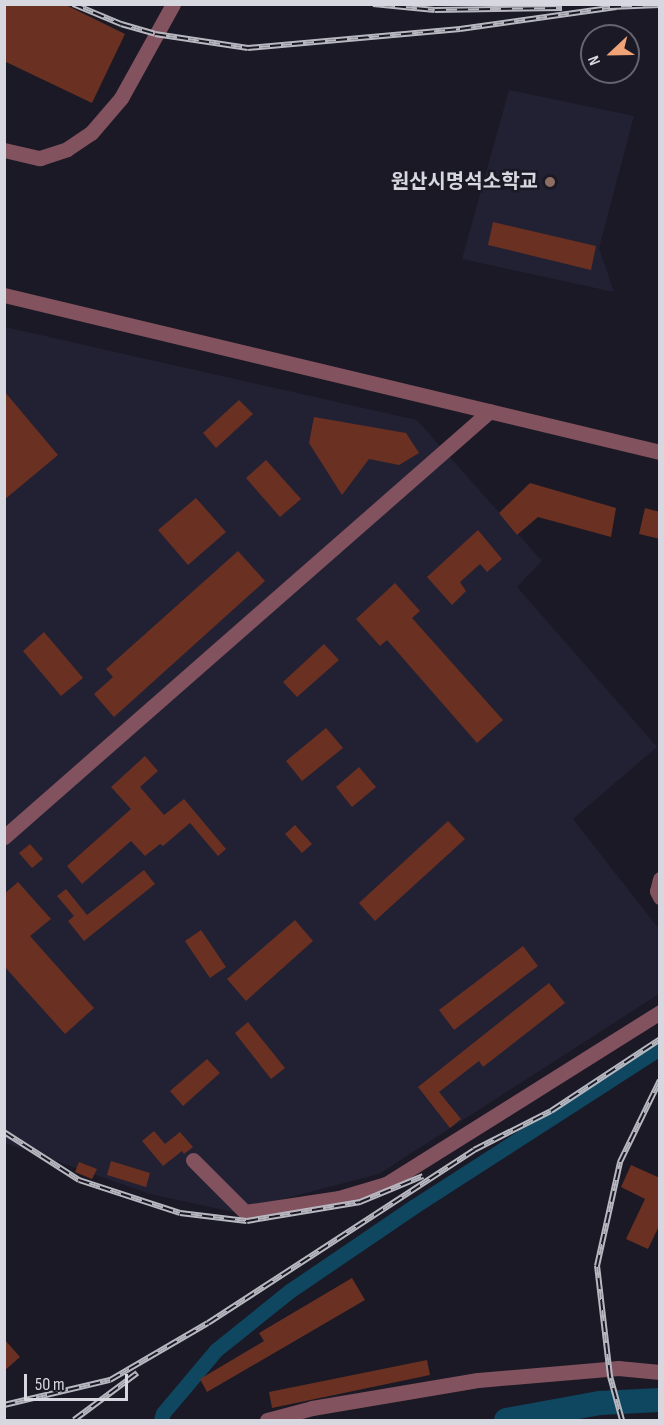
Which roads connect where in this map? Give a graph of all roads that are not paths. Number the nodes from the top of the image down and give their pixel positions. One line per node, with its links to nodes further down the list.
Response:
1 (173, 4): 2 (street)
2 (4, 150)
3 (4, 295): 4 (street)
4 (490, 411): 5 (street); 6 (street)
5 (660, 452)
6 (4, 837)
7 (660, 879): 8 (street)
8 (660, 897)
9 (660, 1012): 10 (street)
10 (193, 1160)
11 (660, 1372): 12 (street)
12 (267, 1420)

